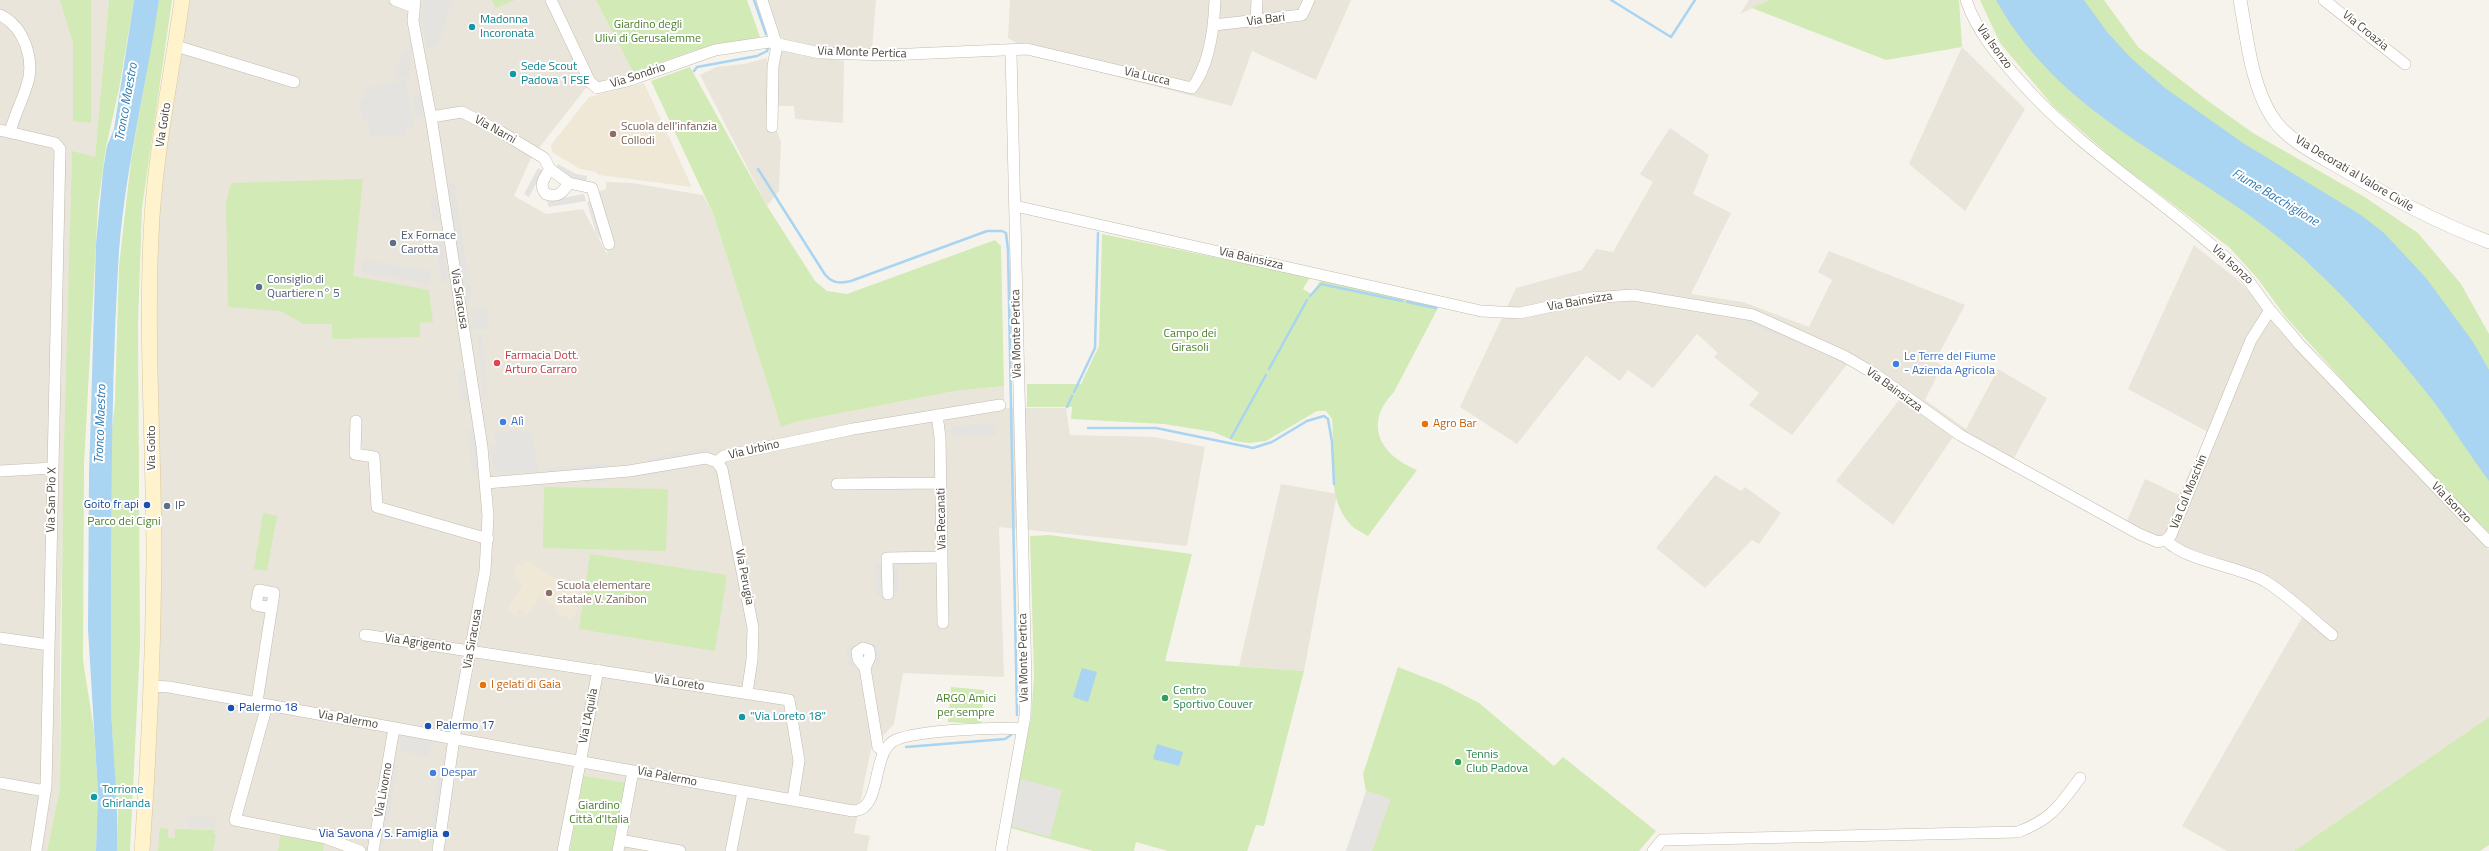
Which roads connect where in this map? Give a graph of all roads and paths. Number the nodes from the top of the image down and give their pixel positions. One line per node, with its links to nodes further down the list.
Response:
1 (182, 0): 16 (main road, Via Goito)
2 (395, 0): 11 (street)
3 (551, 0): 15 (street, Via Sondrio)
4 (762, 0): 15 (street)
5 (1215, 0): 14 (street, Via Lucca)
6 (1257, 0): 13 (street)
7 (1309, 0): 13 (street, Via Bari)
8 (1966, 0): 28 (street, Via Isonzo)
9 (2240, 0): 26 (street, Via Decorati al Valore Civile)
10 (2324, 0): 18 (street, Via Croazia)
11 (413, 7): 20 (street, Via Siracusa)
12 (0, 15): 22 (street)
13 (1256, 22): 14 (street, Via Bari)
14 (1214, 25): 17 (street, Via Lucca)
15 (776, 42): 17 (street, Via Monte Pertica); 21 (street)
16 (176, 46): 19 (street); 54 (main road, Via Goito)
17 (1011, 52): 25 (street, Via Monte Pertica)
18 (2405, 64)
19 (294, 82)
20 (431, 117): 23 (street, Via Narni); 35 (street, Via Siracusa)
21 (772, 127)
22 (5, 131): 33 (street, Via San Pio X)
23 (550, 169): 24 (street, Via Narni); 24 (street)
24 (569, 183): 27 (street, Via Narni)
25 (1015, 206): 39 (street, Via Bainsizza); 58 (street, Via Monte Pertica)
26 (2489, 242)
27 (609, 244)
28 (2270, 310): 39 (street, Via Col Moschin); 40 (street, Via Isonzo)
29 (1000, 405): 30 (street, Via Urbino)
30 (938, 415): 32 (street, Via Urbino); 36 (street, Via Recanati)
31 (356, 421): 38 (street)
32 (717, 462): 35 (street, Via Urbino); 55 (street, Via Perugia)
33 (52, 468): 34 (street); 50 (street, Via San Pio X)
34 (0, 471)
35 (486, 482): 38 (street, Via Siracusa)
36 (941, 483): 37 (street); 41 (street, Via Recanati)
37 (837, 484)
38 (488, 539): 51 (street, Via Siracusa)
39 (2166, 540): 48 (street, Via Col Moschin)
40 (2489, 542)
41 (942, 557): 43 (street); 46 (street, Via Recanati)
42 (876, 558): 43 (street)
43 (887, 558): 44 (street)
44 (888, 594)
45 (272, 608): 56 (street)
46 (943, 623)
47 (365, 635): 51 (street, Via Agrigento)
48 (2332, 635)
49 (0, 638): 50 (street)
50 (50, 645): 65 (street, Via San Pio X)
51 (471, 650): 53 (street, Via Loreto); 59 (street, Via Siracusa)
52 (865, 668): 60 (street)
53 (598, 670): 55 (street, Via Loreto); 61 (street, Via L'Aquila)
54 (151, 686): 56 (street, Via Palermo); 70 (main road, Via Goito)
55 (747, 694): 67 (street, Via Loreto)
56 (262, 704): 57 (street, Via Palermo); 71 (street)
57 (394, 728): 59 (street, Via Palermo); 72 (street, Via Livorno)
58 (1022, 729): 60 (street); 77 (street, Via Monte Pertica)
59 (454, 738): 61 (street, Via Palermo); 73 (street, Via Siracusa)
60 (883, 751): 67 (street, Via Palermo)
61 (580, 761): 62 (street, Via Palermo); 74 (street, Via L'Aquila)
62 (633, 771): 66 (street, Via Palermo); 68 (street)
63 (2080, 778): 78 (street)
64 (0, 783): 65 (street)
65 (46, 791): 69 (street, Via San Pio X)
66 (743, 791): 67 (street, Via Palermo); 76 (street)
67 (793, 799)
68 (619, 846): 75 (street)
69 (36, 851)
70 (142, 851)
71 (360, 851)
72 (372, 851)
73 (438, 851)
74 (563, 851)
75 (680, 851)
76 (731, 851)
77 (1001, 851)
78 (1653, 851)

